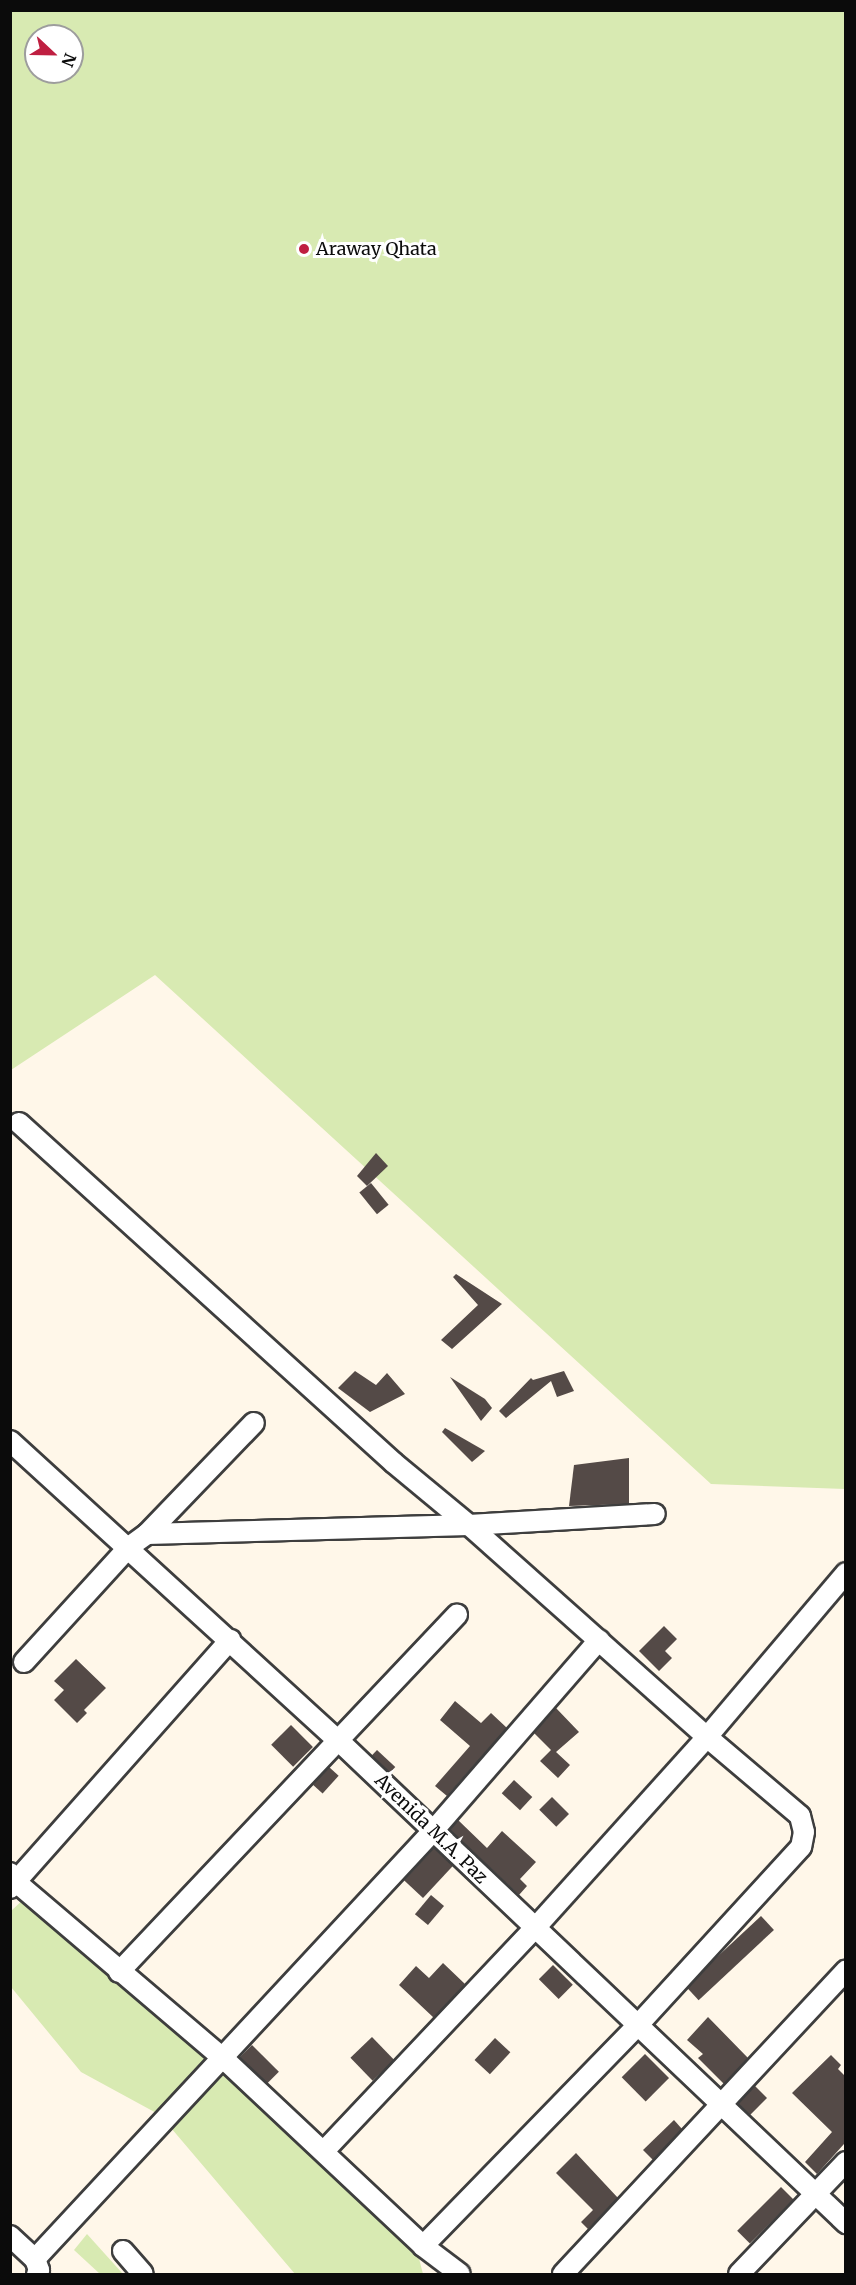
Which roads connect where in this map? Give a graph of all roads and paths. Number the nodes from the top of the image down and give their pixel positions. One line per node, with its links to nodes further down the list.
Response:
1 (19, 1123): 5 (street)
2 (254, 1423): 6 (street)
3 (10, 1441): 7 (street, Avenida M.A. Paz)
4 (656, 1514): 5 (street)
5 (469, 1525): 6 (street); 11 (street)
6 (147, 1534): 7 (street)
7 (129, 1547): 10 (street, Avenida M.A. Paz); 12 (street)
8 (846, 1573): 13 (street)
9 (457, 1615): 14 (street)
10 (230, 1640): 14 (street, Avenida M.A. Paz); 16 (street)
11 (599, 1640): 13 (street); 15 (street)
12 (24, 1662)
13 (706, 1737): 17 (street); 20 (street)
14 (339, 1741): 15 (street, Avenida M.A. Paz); 19 (street)
15 (433, 1831): 17 (street, Avenida M.A. Paz); 21 (street)
16 (12, 1881): 19 (street)
17 (536, 1928): 20 (street, Avenida M.A. Paz); 23 (street)
18 (846, 1971): 22 (street)
19 (119, 1972): 21 (street)
20 (638, 2026): 22 (street, Avenida M.A. Paz); 28 (street)
21 (223, 2058): 23 (street); 30 (street)
22 (720, 2105): 25 (street, Avenida M.A. Paz); 33 (street)
23 (324, 2151): 28 (street)
24 (846, 2162): 25 (street)
25 (813, 2196): 26 (street, Avenida M.A. Paz); 34 (street)
26 (846, 2223)
27 (10, 2236): 30 (street)
28 (423, 2246): 32 (street)
29 (123, 2251): 31 (street)
30 (36, 2267)
31 (143, 2274)
32 (460, 2274)
33 (564, 2274)
34 (739, 2274)

